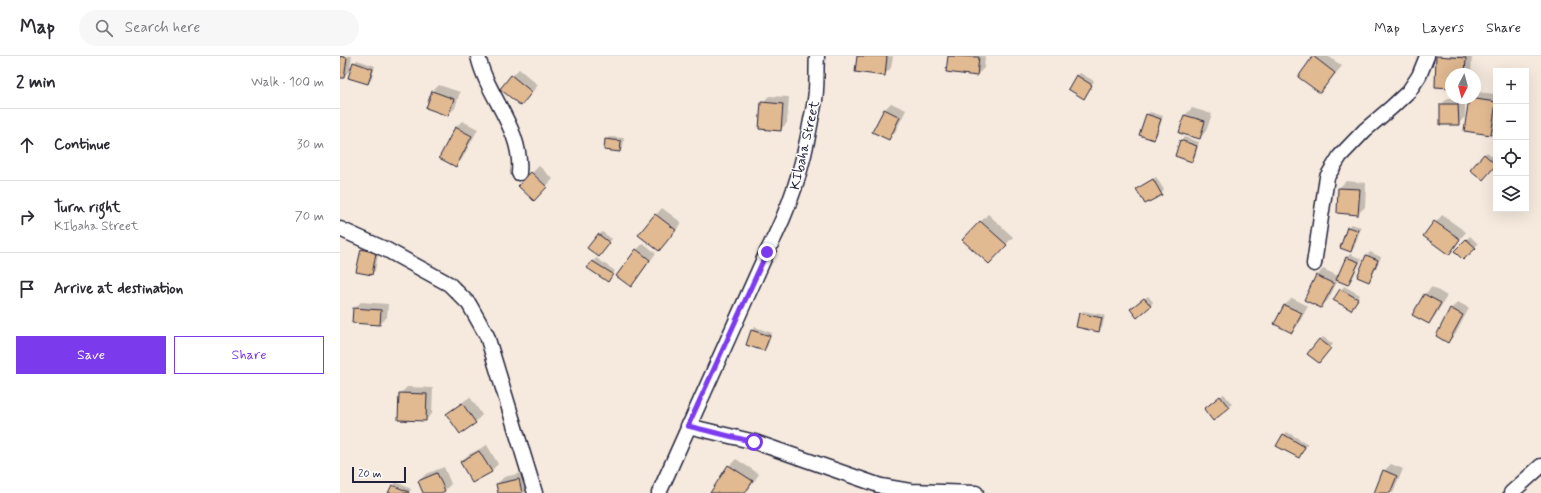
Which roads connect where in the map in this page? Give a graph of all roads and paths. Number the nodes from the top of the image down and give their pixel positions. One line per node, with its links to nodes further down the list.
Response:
1 (478, 56): 4 (street)
2 (817, 56): 7 (street, KIbaha Street)
3 (1427, 56): 6 (street)
4 (519, 173)
5 (340, 229): 9 (street)
6 (1314, 264)
7 (688, 426): 10 (street, KIbaha Street); 11 (street)
8 (1541, 466): 12 (street)
9 (535, 493)
10 (659, 493)
11 (976, 493)
12 (1511, 493)

